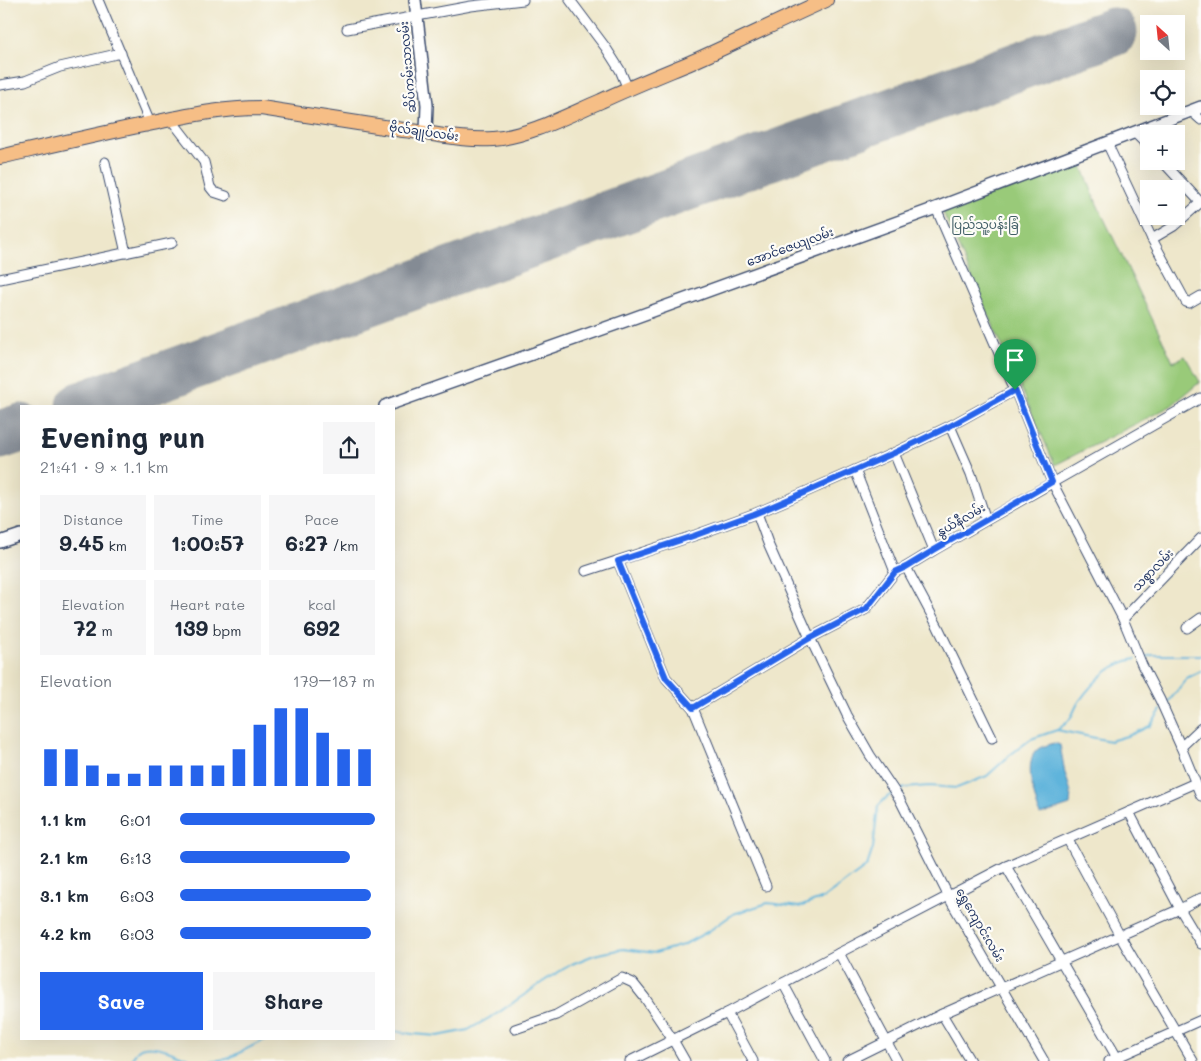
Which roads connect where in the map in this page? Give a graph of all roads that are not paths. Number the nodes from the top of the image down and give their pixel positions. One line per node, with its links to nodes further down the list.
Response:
1 (98, 0): 10 (street)
2 (415, 0): 8 (street, ဆိပ်ကမ်းသာလမ်း)
3 (522, 0): 6 (street)
4 (570, 0): 12 (street)
5 (826, 0): 7 (highway, ဗိုလ်ချုပ်လမ်း)
6 (470, 3): 8 (street)
7 (810, 3): 12 (highway, ဗိုလ်ချုပ်လမ်း)
8 (418, 16): 9 (street); 17 (street, ဆိပ်ကမ်းသာလမ်း)
9 (347, 29)
10 (121, 53): 11 (street); 16 (street)
11 (0, 85)
12 (628, 89): 17 (highway, ဗိုလ်ချုပ်လမ်း)
13 (1196, 109): 15 (street); 18 (street, အောင်ဇေယျလမ်း)
14 (170, 118): 16 (highway, ဗိုလ်ချုပ်လမ်း); 17 (highway, ဗိုလ်ချုပ်လမ်း); 24 (street)
15 (1201, 120)
16 (150, 124): 21 (highway, ဗိုလ်ချုပ်လမ်း)
17 (426, 132)
18 (1135, 132): 19 (street); 20 (street, အောင်ဇေယျလမ်း)
19 (1140, 137)
20 (1107, 143): 26 (street, အောင်ဇေယျလမ်း); 27 (street)
21 (0, 158)
22 (105, 162): 29 (street)
23 (1170, 170): 25 (street)
24 (226, 196)
25 (1201, 203): 27 (street)
26 (936, 208): 32 (street); 34 (street, အောင်ဇေယျလမ်း)
27 (1152, 239): 31 (street)
28 (172, 243): 29 (street)
29 (126, 253): 30 (street)
30 (0, 277)
31 (1201, 296)
32 (1015, 390): 35 (street); 38 (street)
33 (1201, 398): 38 (street, နွယ်နီလမ်း)
34 (389, 405)
35 (950, 426): 36 (street); 40 (street)
36 (894, 453): 37 (street); 44 (street)
37 (855, 470): 39 (street); 48 (street)
38 (1052, 482): 40 (street, နွယ်နီလမ်း); 50 (street)
39 (757, 513): 45 (street); 52 (street, ရွှေကျောင်းလမ်း)
40 (986, 520): 44 (street, နွယ်နီလမ်း)
41 (20, 535): 43 (street)
42 (1201, 538): 50 (street, သစ္စာလမ်း)
43 (0, 542)
44 (934, 550): 46 (street, နွယ်နီလမ်း)
45 (618, 561): 47 (street); 53 (street)
46 (906, 567): 48 (street, နွယ်နီလမ်း); 55 (street)
47 (586, 572)
48 (895, 572): 52 (street, နွယ်နီလမ်း)
49 (1201, 618): 51 (street)
50 (1122, 619): 56 (street)
51 (1187, 628)
52 (810, 638): 53 (street, နွယ်နီလမ်း); 63 (street, ရွှေကျောင်းလမ်း)
53 (693, 708): 62 (street)
54 (1201, 728): 56 (street)
55 (992, 738)
56 (1181, 747): 57 (street)
57 (1196, 783): 58 (street); 59 (street)
58 (1201, 796)
59 (1129, 812): 60 (street); 65 (street)
60 (1068, 840): 61 (street); 66 (street)
61 (1006, 866): 63 (street); 69 (street)
62 (766, 886)
63 (949, 896): 68 (street); 71 (street, ရွှေကျောင်းလမ်း)
64 (1201, 898): 65 (street)
65 (1180, 909): 66 (street); 67 (street)
66 (1120, 936): 69 (street); 76 (street)
67 (1201, 944)
68 (839, 953): 70 (street); 78 (street)
69 (1061, 962): 71 (street); 79 (street)
70 (783, 983): 72 (street); 83 (street)
71 (1002, 987): 73 (street); 87 (street, ရွှေကျောင်းလမ်း)
72 (726, 1013): 77 (street); 82 (street)
73 (942, 1014): 78 (street); 86 (street)
74 (1201, 1020): 76 (street)
75 (515, 1029): 77 (street)
76 (1177, 1031): 79 (street); 88 (street)
77 (673, 1040): 80 (street); 81 (street)
78 (886, 1041): 84 (street); 85 (street)
79 (1115, 1060)
80 (630, 1061)
81 (685, 1061)
82 (753, 1061)
83 (825, 1061)
84 (846, 1061)
85 (897, 1061)
86 (970, 1061)
87 (1044, 1061)
88 (1193, 1061)

